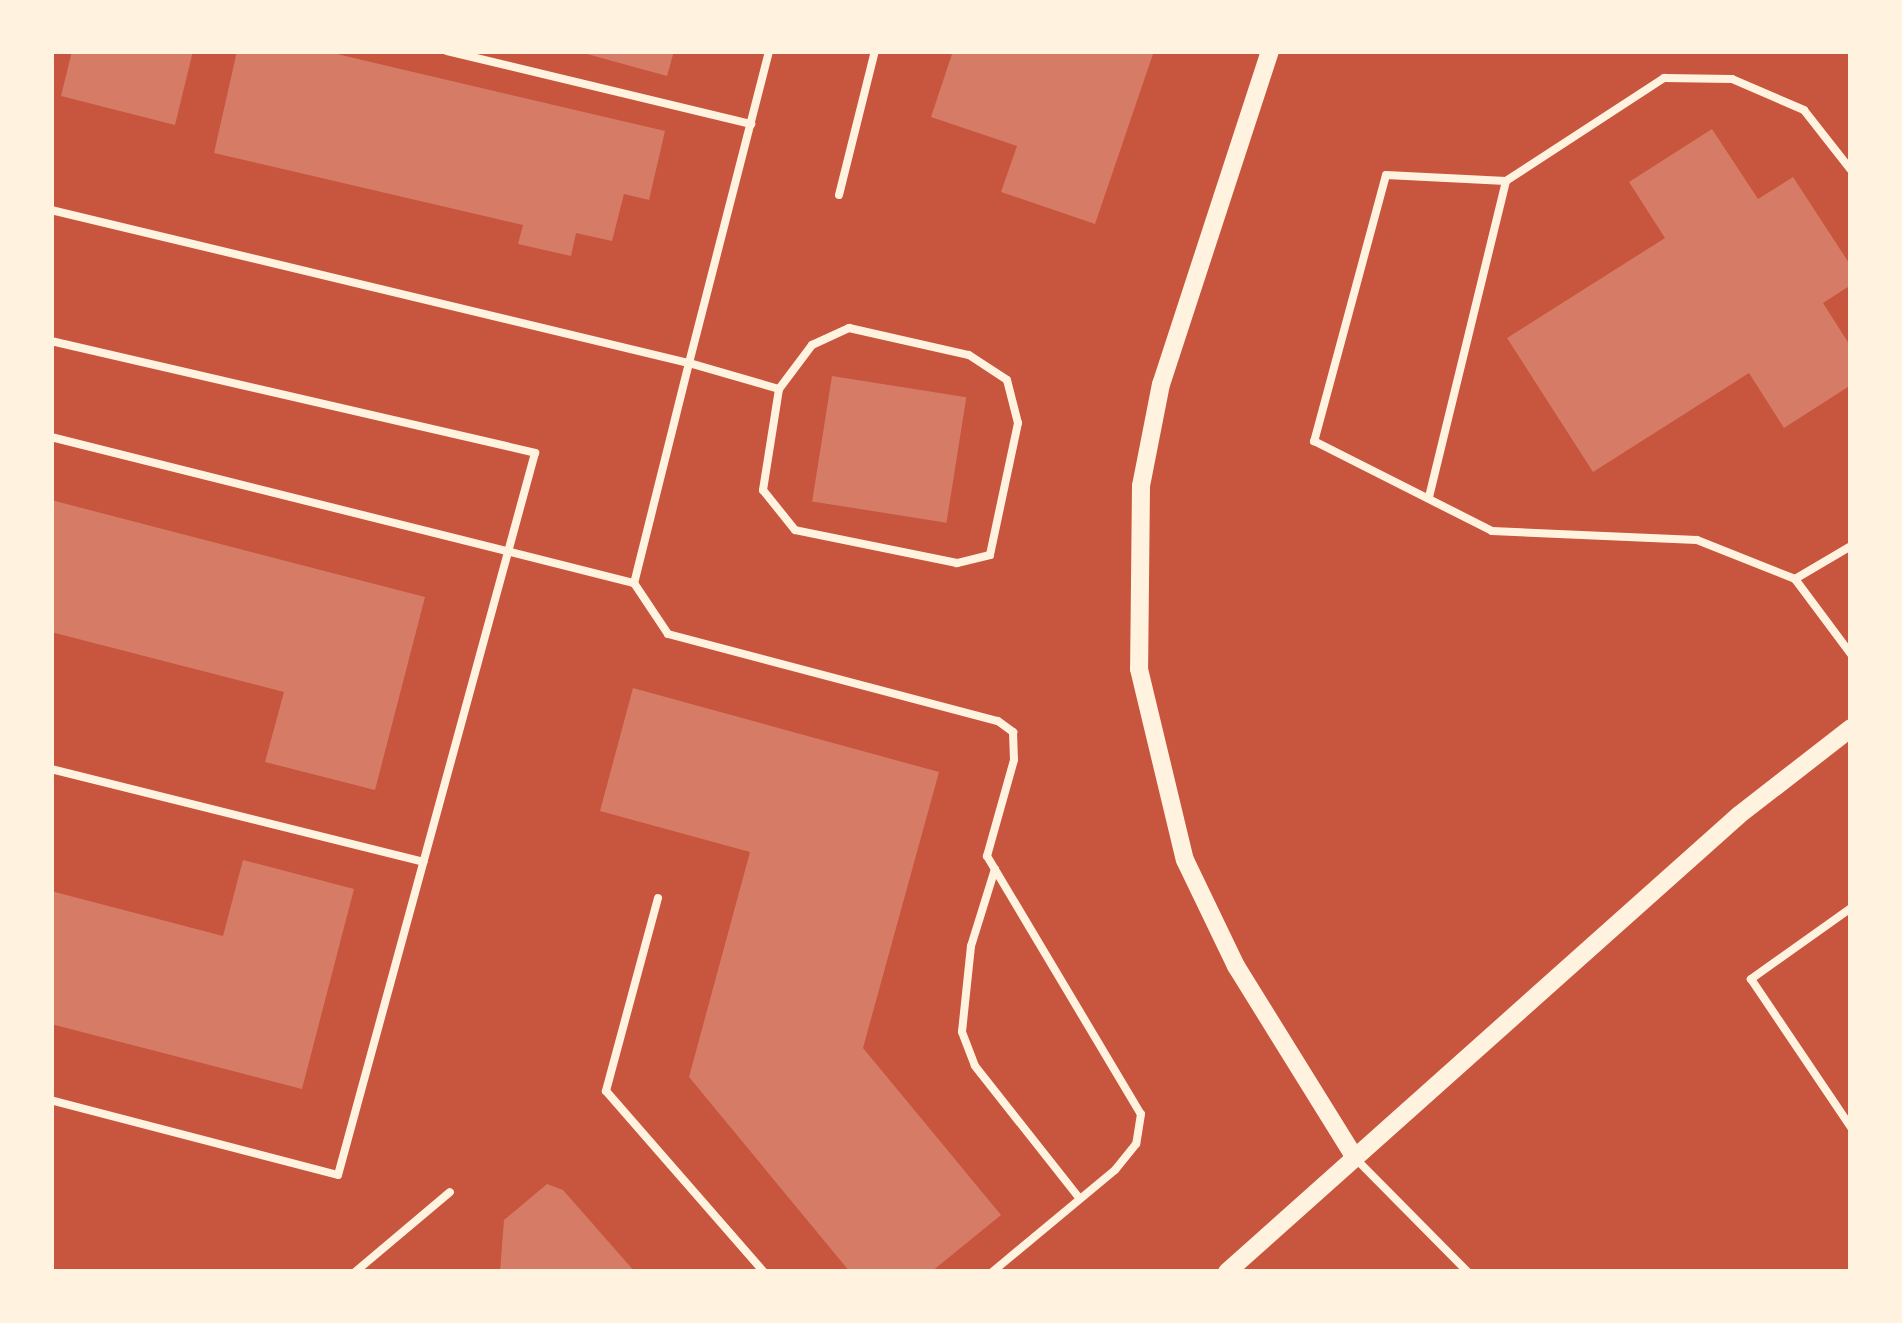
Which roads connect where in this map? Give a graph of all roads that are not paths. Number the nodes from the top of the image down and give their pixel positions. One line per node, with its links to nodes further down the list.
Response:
1 (447, 51): 5 (lane)
2 (770, 51): 5 (lane)
3 (875, 51): 8 (lane)
4 (1270, 51): 28 (street)
5 (751, 124): 11 (lane)
6 (1851, 170): 7 (lane)
7 (1506, 181): 14 (lane); 14 (lane)
8 (839, 195)
9 (51, 210): 11 (lane)
10 (51, 341): 16 (lane)
11 (689, 363): 12 (lane); 18 (lane)
12 (779, 388): 12 (lane)
13 (51, 436): 16 (lane)
14 (1429, 496): 17 (lane)
15 (1851, 546): 17 (lane)
16 (509, 554): 18 (lane); 22 (lane)
17 (1795, 579): 19 (lane)
18 (634, 583): 23 (lane)
19 (1851, 654)
20 (1851, 728): 28 (street)
21 (51, 770): 22 (lane)
22 (424, 862): 26 (lane)
23 (995, 869): 30 (lane); 30 (lane)
24 (658, 898): 32 (lane)
25 (1851, 908): 27 (lane)
26 (51, 1100)
27 (1851, 1126)
28 (1355, 1158): 34 (street); 35 (lane)
29 (450, 1192): 31 (lane)
30 (1080, 1198): 33 (lane)
31 (356, 1272)
32 (764, 1272)
33 (992, 1272)
34 (1227, 1272)
35 (1468, 1272)

